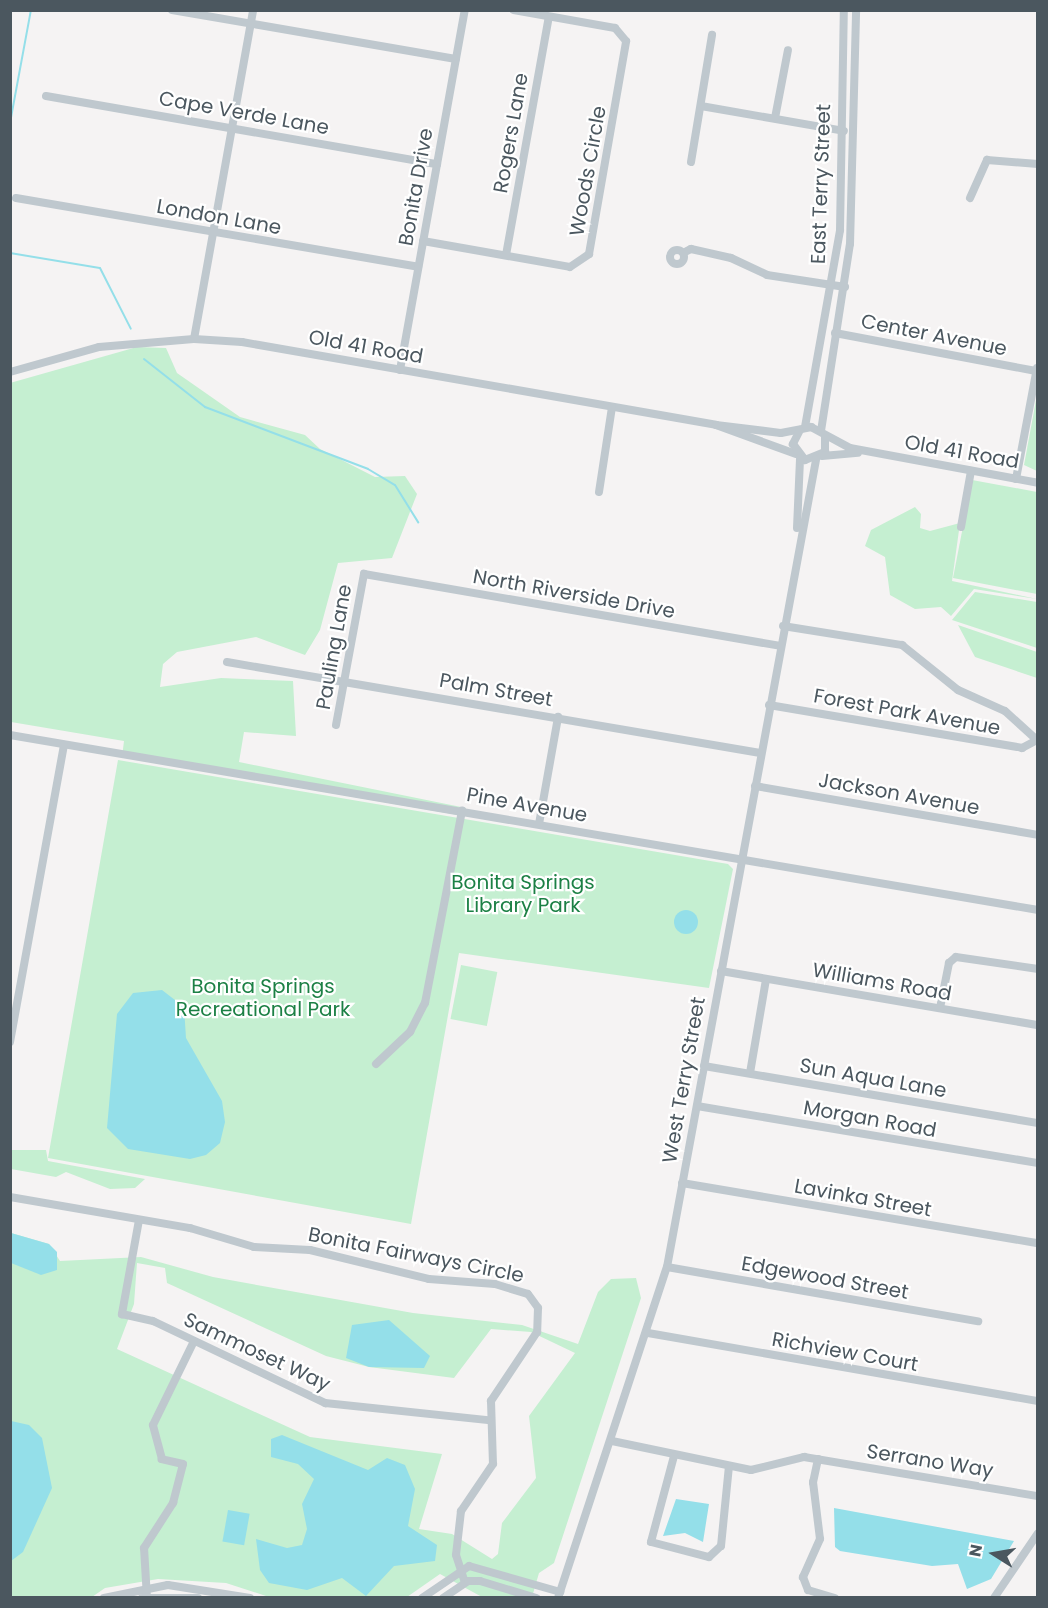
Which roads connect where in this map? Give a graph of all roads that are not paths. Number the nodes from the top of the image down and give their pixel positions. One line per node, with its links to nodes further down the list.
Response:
1 (172, 10): 8 (street)
2 (253, 10): 8 (street)
3 (465, 10): 11 (street, Bonita Drive)
4 (514, 10): 7 (street, Woods Circle)
5 (844, 10): 16 (street, East Terry Street)
6 (856, 10): 17 (street)
7 (549, 17): 26 (street, Rogers Lane); 26 (street, Woods Circle)
8 (251, 24): 11 (street); 15 (street)
9 (712, 35): 13 (street)
10 (788, 50): 14 (street)
11 (456, 59): 19 (street, Bonita Drive)
12 (45, 96): 15 (street, Cape Verde Lane)
13 (701, 105): 14 (street); 18 (street)
14 (776, 118): 16 (street)
15 (232, 128): 19 (street, Cape Verde Lane); 23 (street)
16 (841, 130): 17 (street); 28 (street, East Terry Street)
17 (852, 134): 29 (street)
18 (691, 162)
19 (437, 164): 24 (street, Bonita Drive)
20 (1038, 164): 22 (street)
21 (15, 198): 23 (street, London Lane)
22 (970, 198)
23 (214, 232): 27 (street, London Lane); 32 (street)
24 (423, 241): 26 (street, Woods Circle); 27 (street, Bonita Drive)
25 (683, 253): 28 (street)
26 (506, 255)
27 (418, 267): 34 (street, Bonita Drive)
28 (833, 286): 29 (street); 30 (street, East Terry Street)
29 (845, 287): 31 (street)
30 (825, 331): 31 (street, Center Avenue); 38 (street, East Terry Street)
31 (837, 333): 33 (street, Center Avenue); 39 (street)
32 (194, 339): 34 (street, Old 41 Road); 35 (street, Old 41 Road)
33 (1037, 369): 44 (street)
34 (400, 370): 36 (street, Old 41 Road)
35 (10, 372)
36 (612, 407): 37 (street, Old 41 Road); 46 (street)
37 (716, 425): 38 (street, Old 41 Road); 41 (street, Old 41 Road)
38 (803, 428): 39 (street, Old 41 Road); 41 (street, East Terry Street)
39 (823, 433): 40 (street, Old 41 Road); 42 (street, West Terry Street)
40 (880, 454): 42 (street, Old 41 Road); 43 (street, Old 41 Road)
41 (798, 456): 42 (street, Old 41 Road); 48 (street, West Terry Street)
42 (819, 458): 48 (street, West Terry Street)
43 (970, 471): 44 (street, Old 41 Road); 47 (street)
44 (1016, 479): 45 (street, Old 41 Road)
45 (1038, 483)
46 (599, 492)
47 (961, 527)
48 (796, 556): 50 (street, West Terry Street)
49 (364, 574): 51 (street, North Riverside Drive); 53 (street, Pauling Lane)
50 (783, 626): 51 (street, West Terry Street); 58 (street)
51 (779, 646): 54 (street, West Terry Street)
52 (226, 662): 53 (street, Palm Street)
53 (345, 680): 55 (street, Palm Street); 56 (street, Pauling Lane)
54 (769, 705): 58 (street, Forest Park Avenue); 60 (street, West Terry Street)
55 (558, 717): 60 (street, Palm Street); 63 (street)
56 (336, 725)
57 (10, 735): 59 (street, Pine Avenue)
58 (1037, 741)
59 (64, 745): 62 (street, Pine Avenue); 72 (street)
60 (760, 753): 61 (street, West Terry Street)
61 (754, 786): 64 (street, Jackson Avenue); 65 (street, West Terry Street)
62 (462, 811): 63 (street, Pine Avenue); 73 (street)
63 (539, 824): 65 (street, Pine Avenue)
64 (1038, 835)
65 (741, 859): 66 (street, Pine Avenue); 68 (street, West Terry Street)
66 (1038, 910)
67 (1038, 969): 70 (street)
68 (721, 971): 69 (street, Williams Road); 74 (street, West Terry Street)
69 (766, 979): 70 (street, Williams Road); 75 (street)
70 (940, 1008): 71 (street, Williams Road)
71 (1038, 1025)
72 (10, 1042)
73 (376, 1064)
74 (704, 1066): 75 (street, Sun Aqua Lane); 76 (street, West Terry Street)
75 (750, 1073): 77 (street, Sun Aqua Lane)
76 (697, 1106): 78 (street, Morgan Road); 79 (street, West Terry Street)
77 (1038, 1123)
78 (1038, 1163)
79 (682, 1183): 82 (street, Lavinka Street); 83 (street, West Terry Street)
80 (10, 1197): 81 (street, Bonita Fairways Circle)
81 (139, 1220): 86 (street, Sammoset Way); 88 (street, Bonita Fairways Circle)
82 (1038, 1244)
83 (667, 1267): 84 (street, Edgewood Street); 85 (street, West Terry Street)
84 (978, 1321)
85 (648, 1333): 87 (street, Richview Court); 89 (street, West Terry Street)
86 (194, 1341): 88 (street, Sammoset Way); 97 (street)
87 (1038, 1401)
88 (488, 1420): 95 (street, Bonita Fairways Circle)
89 (612, 1441): 90 (street, Serrano Way); 98 (street, West Terry Street)
90 (674, 1456): 92 (street, Serrano Way); 92 (street)
91 (818, 1459): 92 (street, Serrano Way); 93 (street, Serrano Way); 106 (street)
92 (729, 1466)
93 (1038, 1496)
94 (1038, 1533): 107 (street)
95 (459, 1570): 96 (street); 98 (street); 103 (street)
96 (465, 1582): 104 (street); 105 (street)
97 (147, 1586): 99 (street); 100 (street); 102 (street)
98 (559, 1596)
99 (145, 1597): 101 (street)
100 (104, 1598)
101 (198, 1598)
102 (250, 1598)
103 (422, 1598)
104 (443, 1598)
105 (536, 1598)
106 (835, 1598)
107 (994, 1598)

